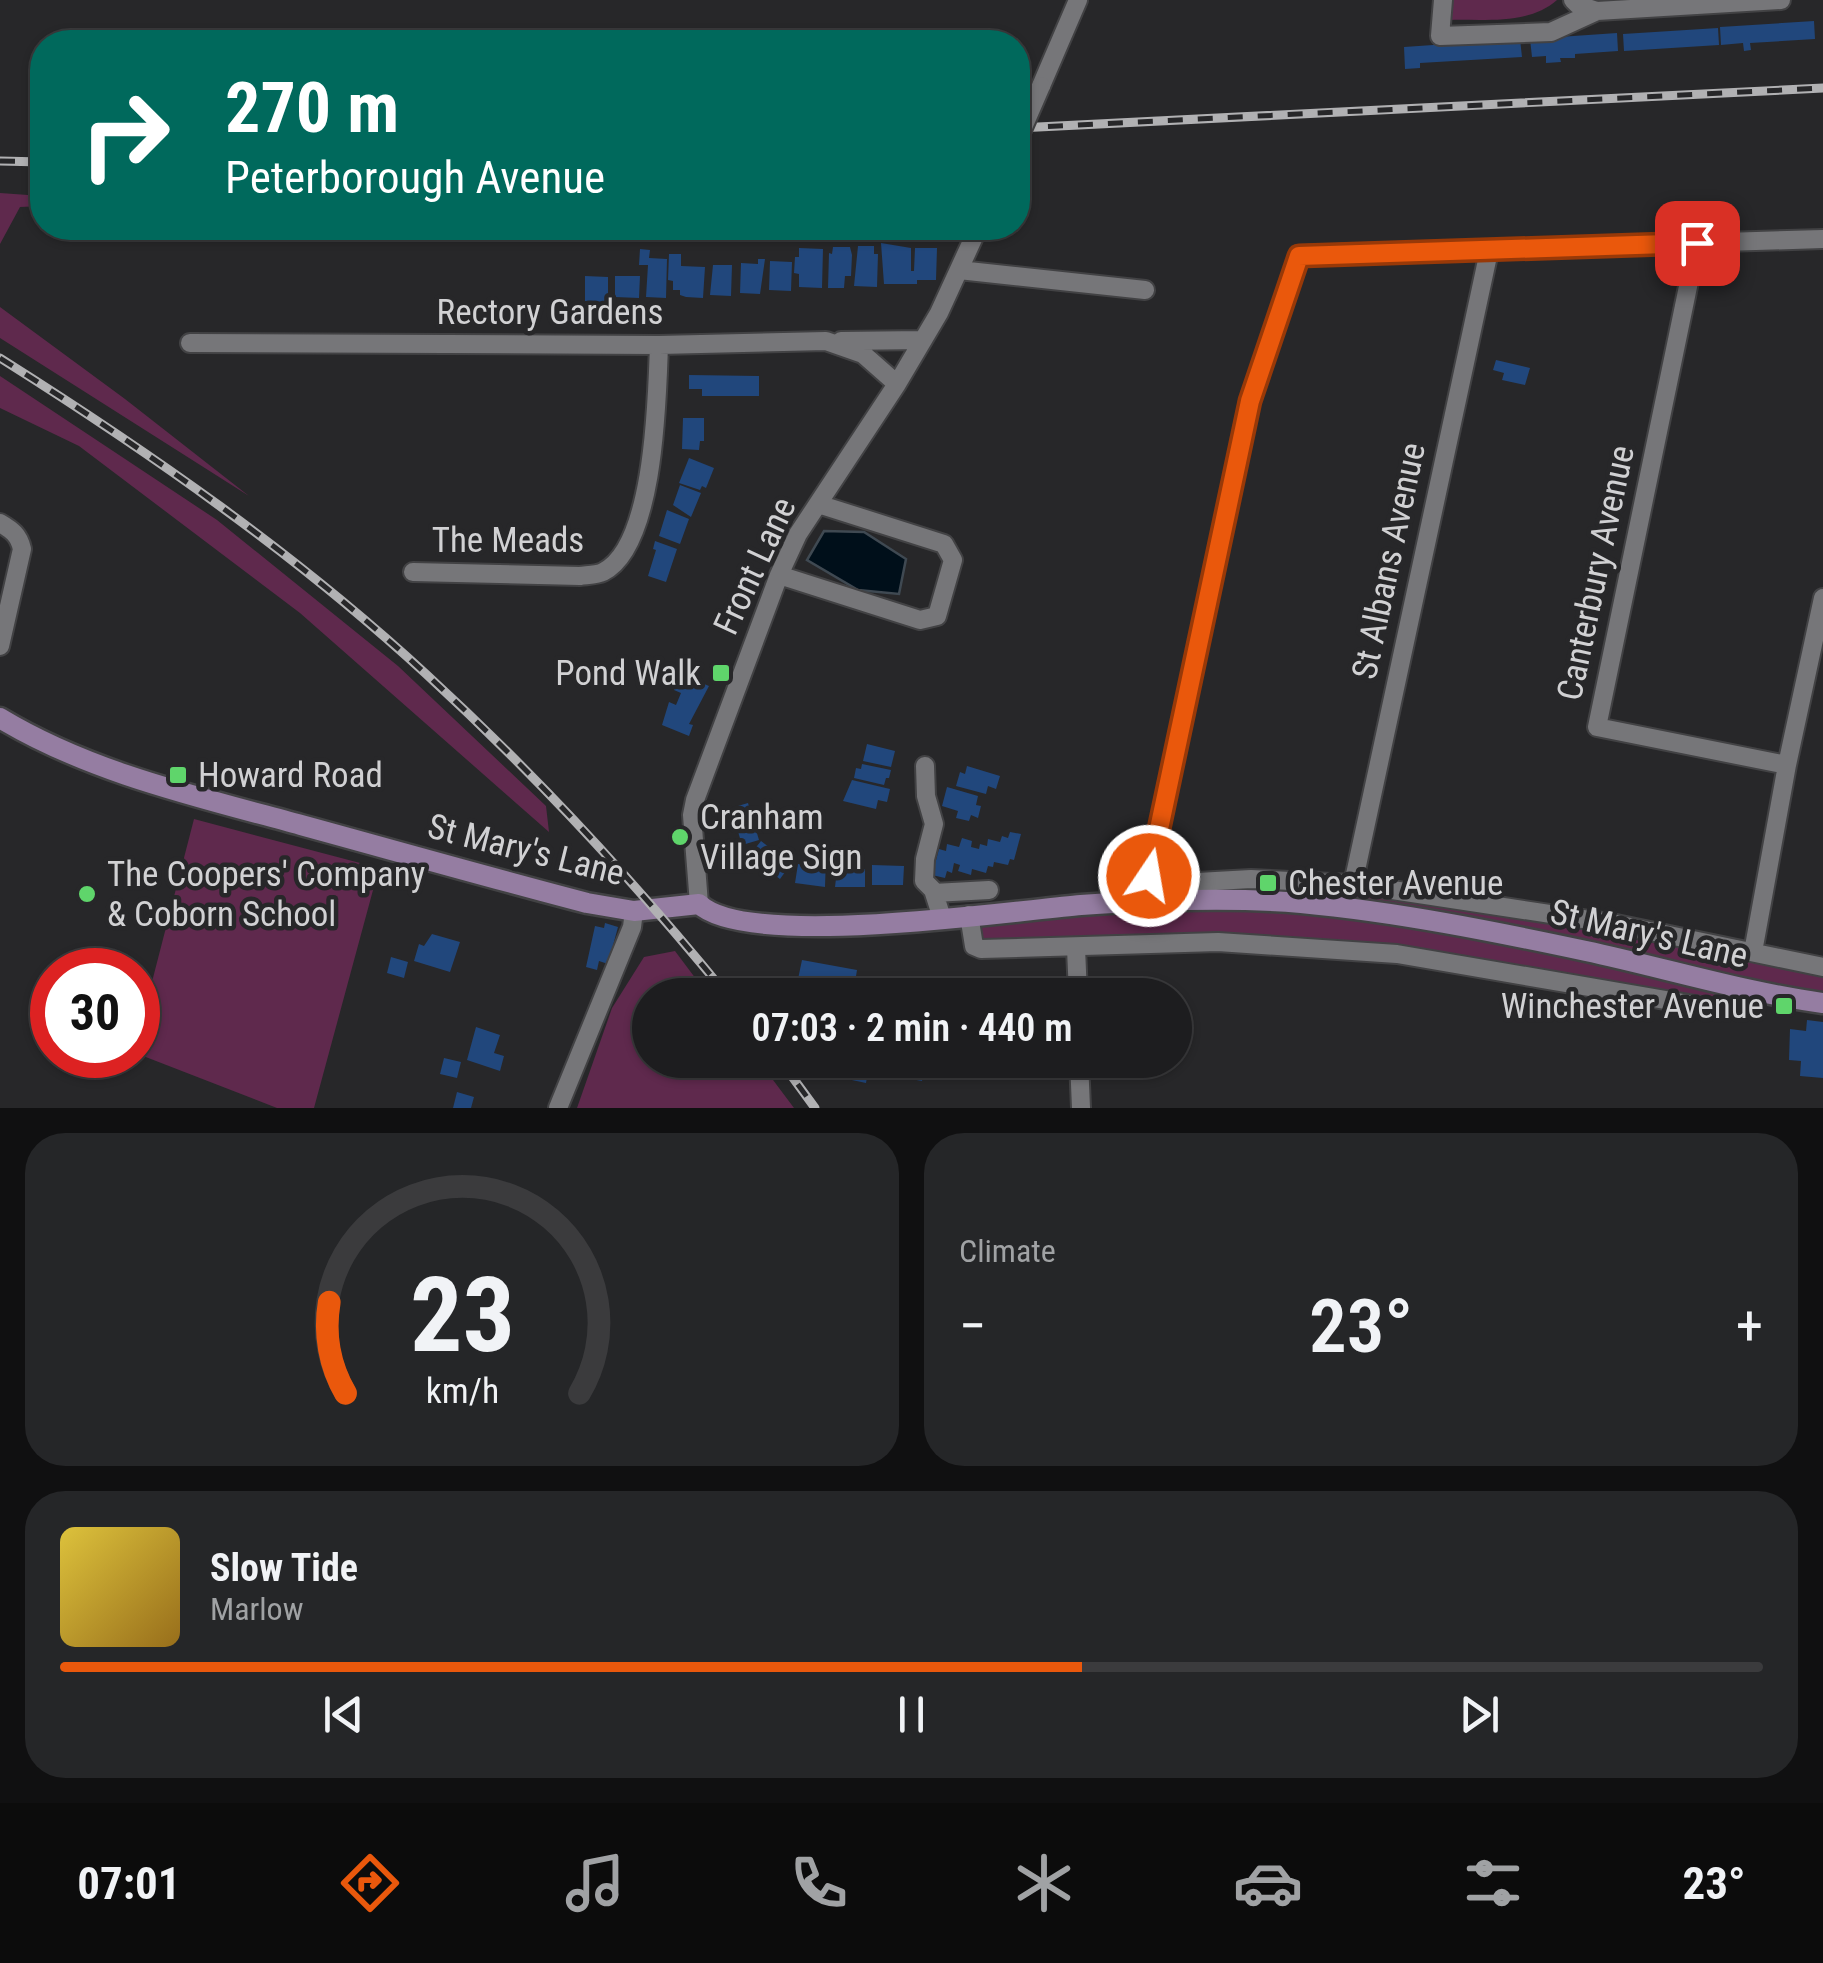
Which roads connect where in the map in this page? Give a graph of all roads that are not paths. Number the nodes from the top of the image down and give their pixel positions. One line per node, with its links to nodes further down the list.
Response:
1 (1078, 0): 7 (street, bridge)
2 (1443, 0): 6 (street)
3 (1574, 0): 6 (street)
4 (1781, 0): 5 (street)
5 (1699, 2): 6 (street)
6 (1597, 11)
7 (1030, 111)
8 (1823, 239): 10 (street)
9 (973, 240): 12 (street, Front Lane)
10 (1697, 243): 11 (street); 26 (street, Canterbury Avenue)
11 (1489, 251): 28 (street, St Albans Avenue); 29 (street)
12 (959, 270): 13 (street); 14 (street, Front Lane)
13 (1145, 290)
14 (923, 340): 15 (street); 18 (street, Front Lane)
15 (826, 342): 17 (street, Rectory Gardens); 18 (street, Rectory Gardens)
16 (190, 343): 17 (street, Rectory Gardens)
17 (660, 346): 21 (street, The Meads)
18 (898, 384): 19 (street, Front Lane)
19 (818, 504): 22 (street, Front Lane); 22 (street)
20 (0, 522): 24 (street)
21 (413, 572)
22 (779, 575): 33 (street, Front Lane)
23 (1823, 598): 26 (street)
24 (0, 646)
25 (0, 718): 34 (main road, St Mary's Lane)
26 (1786, 765): 38 (street)
27 (925, 766): 31 (street)
28 (1353, 884): 29 (street); 38 (street)
29 (1148, 886): 32 (street)
30 (989, 890): 31 (street)
31 (934, 893): 36 (street)
32 (1110, 903): 35 (main road, St Mary's Lane); 41 (main road, St Mary's Lane)
33 (699, 904): 34 (main road, St Mary's Lane); 36 (main road, St Mary's Lane)
34 (634, 911): 44 (street)
35 (970, 915): 36 (main road, St Mary's Lane); 37 (street)
36 (942, 918)
37 (1076, 948): 40 (street); 41 (street)
38 (1753, 952): 39 (street)
39 (1823, 967)
40 (1077, 978)
41 (1737, 987): 42 (main road, St Mary's Lane)
42 (1823, 1003)
43 (1079, 1078): 45 (street)
44 (558, 1108)
45 (1080, 1108)

